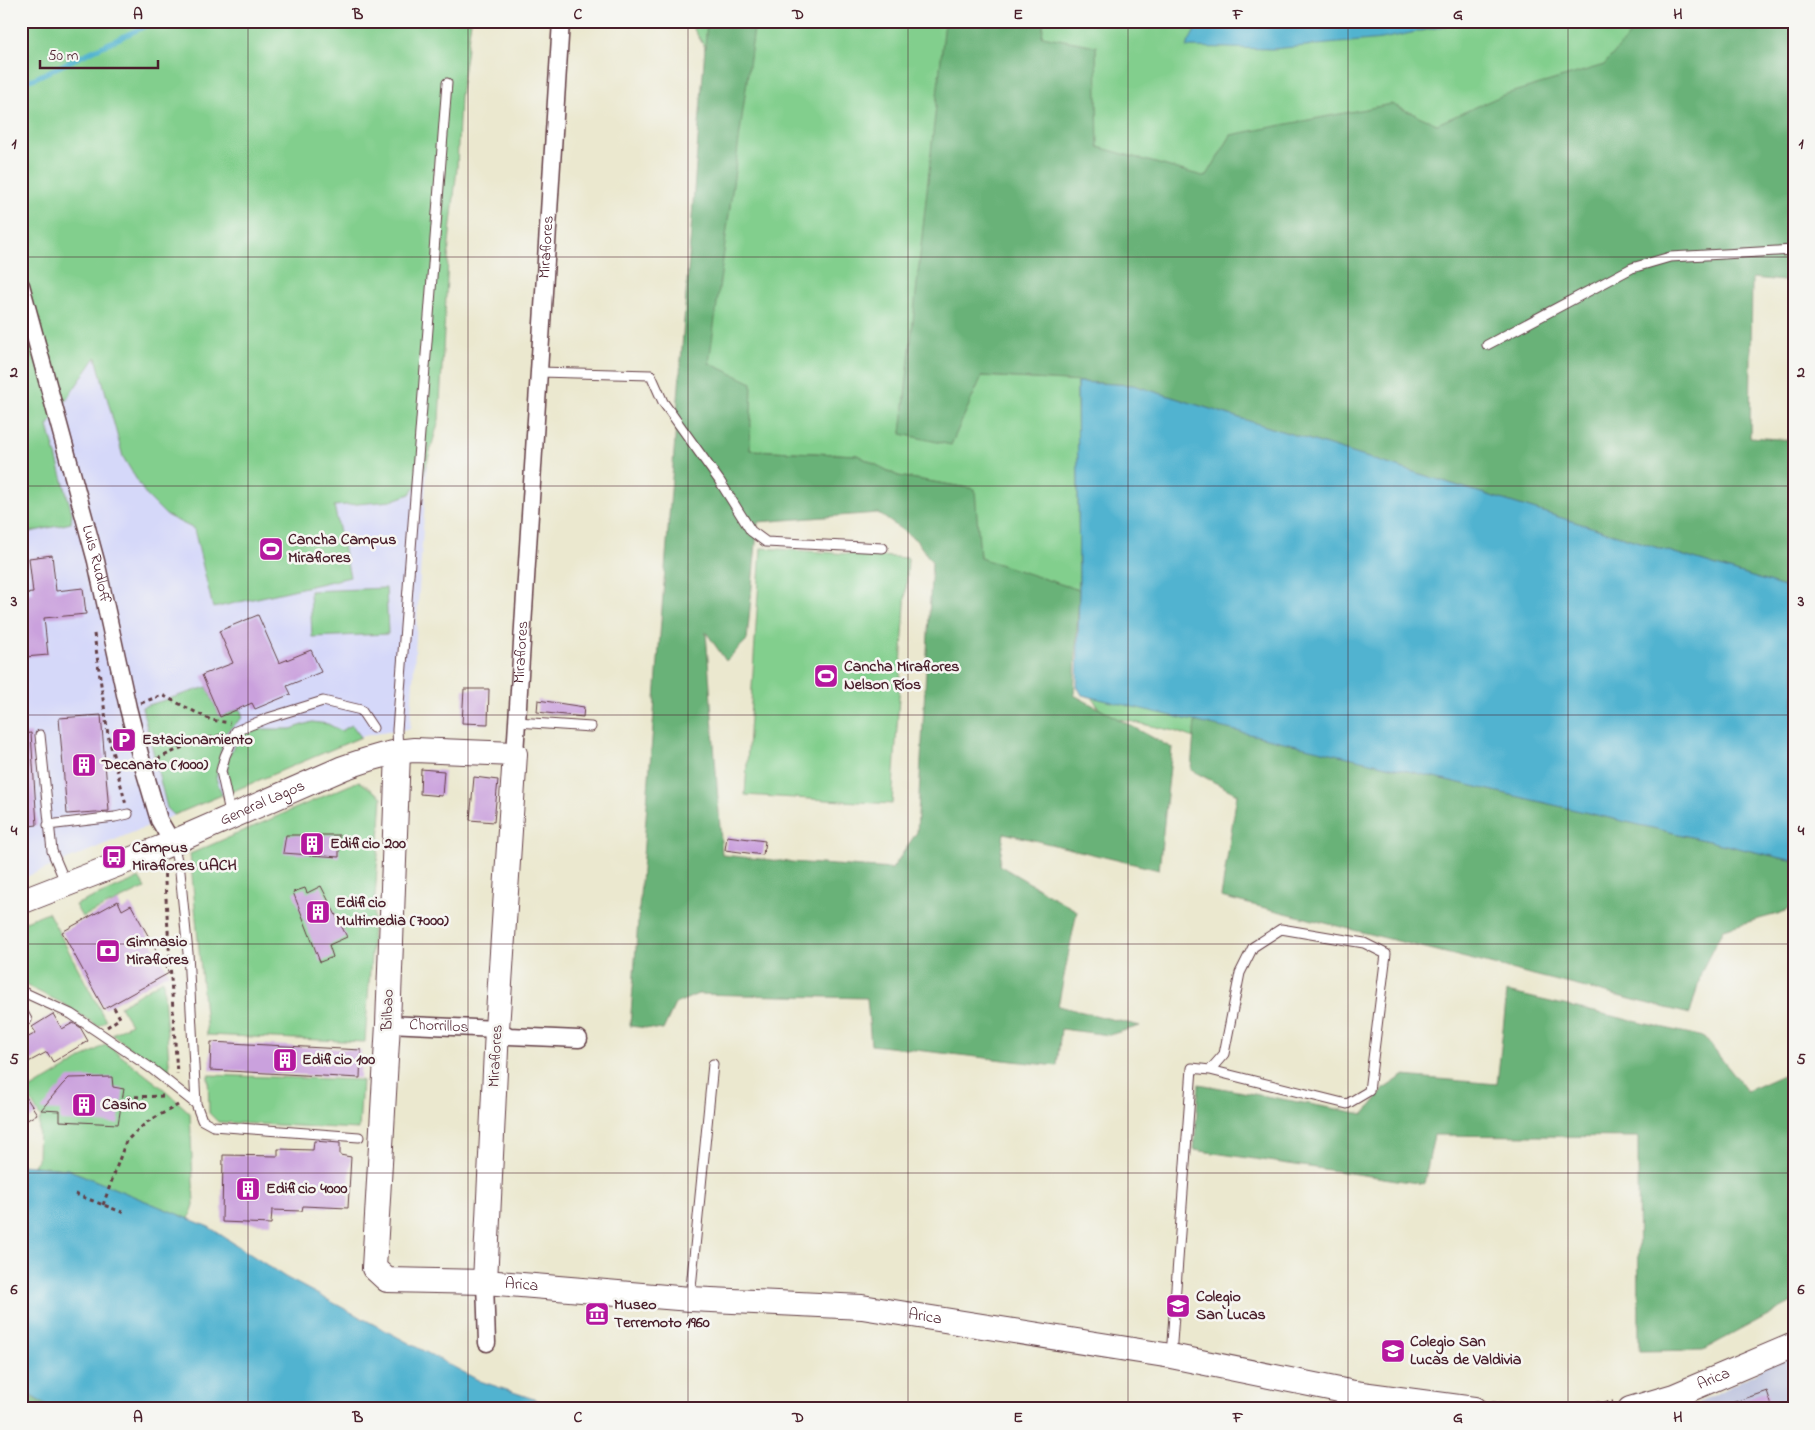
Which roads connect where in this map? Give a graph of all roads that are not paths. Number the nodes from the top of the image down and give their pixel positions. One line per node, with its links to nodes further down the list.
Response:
1 (561, 21): 6 (street, Miraflores)
2 (447, 83): 12 (lane)
3 (1794, 250): 5 (lane)
4 (21, 285): 17 (street, Luis Rudloff)
5 (1487, 345)
6 (540, 372): 7 (lane); 8 (street, Miraflores)
7 (883, 548)
8 (517, 722): 9 (lane); 13 (street, Miraflores)
9 (591, 727)
10 (373, 728): 15 (lane)
11 (40, 735): 16 (lane)
12 (398, 752): 13 (main road, General Lagos); 15 (main road, General Lagos); 23 (main road, Bilbao)
13 (515, 754): 24 (main road, Miraflores)
14 (128, 814): 16 (lane)
15 (232, 817): 17 (main road, General Lagos)
16 (48, 825): 18 (lane)
17 (166, 845): 18 (main road, General Lagos); 28 (lane)
18 (66, 884): 19 (main road, General Lagos)
19 (21, 902)
20 (21, 991): 28 (lane)
21 (21, 1009): 22 (lane)
22 (21, 1024)
23 (388, 1024): 24 (street, Chorrillos); 30 (main road, Bilbao)
24 (497, 1029): 25 (street, Chorrillos); 31 (main road, Miraflores)
25 (579, 1039)
26 (713, 1064): 32 (lane)
27 (1210, 1070): 27 (lane); 35 (lane)
28 (196, 1104): 29 (lane)
29 (359, 1137)
30 (374, 1268): 31 (main road, Arica)
31 (485, 1282): 32 (main road, Arica); 33 (street)
32 (690, 1298): 35 (main road, Arica)
33 (487, 1343)
34 (1794, 1344): 36 (main road, Arica)
35 (1171, 1356): 37 (main road, Arica)
36 (1623, 1405)
37 (1481, 1406)

